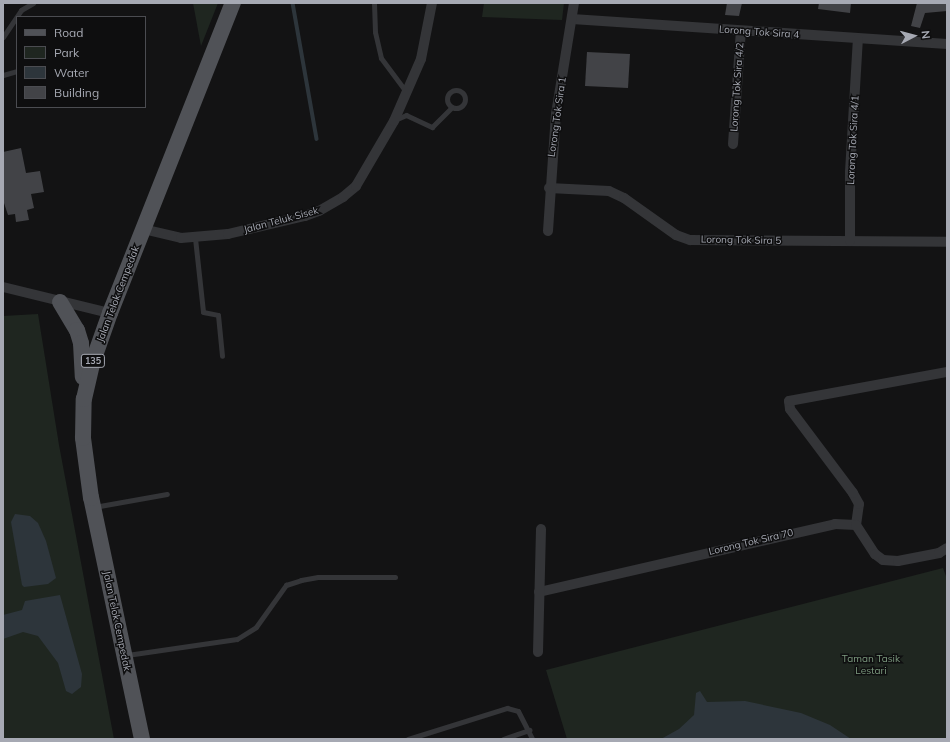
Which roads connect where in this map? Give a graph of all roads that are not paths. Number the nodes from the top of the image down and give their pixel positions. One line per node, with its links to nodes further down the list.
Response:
1 (33, 3): 6 (lane)
2 (233, 3): 20 (main road, Jalan Telok Cempedak / 135)
3 (374, 3): 15 (lane)
4 (432, 3): 15 (street, Jalan Teluk Sisek)
5 (574, 3): 8 (street, Lorong Tok Sira 1)
6 (17, 16)
7 (16, 18): 10 (lane)
8 (572, 19): 9 (street, Lorong Tok Sira 4); 19 (street, Lorong Tok Sira 1)
9 (741, 31): 11 (street, Lorong Tok Sira 4); 18 (street, Lorong Tok Sira 4/2)
10 (3, 37)
11 (858, 39): 12 (street, Lorong Tok Sira 4); 23 (street, Lorong Tok Sira 4/1)
12 (947, 44)
13 (16, 71): 14 (lane)
14 (3, 75)
15 (407, 92): 17 (street, Jalan Teluk Sisek)
16 (452, 107): 17 (lane)
17 (394, 121): 22 (street, Jalan Teluk Sisek)
18 (733, 144)
19 (549, 188): 21 (street, Lorong Tok Sira 1); 23 (street, Lorong Tok Sira 5)
20 (143, 229): 22 (street, Jalan Teluk Sisek); 27 (main road, Jalan Telok Cempedak / 135)
21 (548, 231)
22 (195, 238): 28 (lane)
23 (850, 241): 24 (street, Lorong Tok Sira 5)
24 (947, 242)
25 (3, 287): 26 (street)
26 (60, 302): 27 (street); 30 (main road)
27 (110, 313): 30 (main road, Jalan Telok Cempedak / 135)
28 (222, 356)
29 (947, 372): 33 (street)
30 (84, 399): 32 (main road, Jalan Telok Cempedak / 135)
31 (167, 494): 32 (lane)
32 (93, 508): 39 (main road, Jalan Telok Cempedak / 135)
33 (856, 525): 35 (street); 37 (street, Lorong Tok Sira 70)
34 (541, 529): 37 (street)
35 (947, 548)
36 (395, 577): 39 (lane)
37 (539, 592): 38 (street)
38 (538, 652)
39 (124, 655): 41 (main road, Jalan Telok Cempedak / 135)
40 (529, 730): 42 (lane); 43 (lane); 44 (lane)
41 (142, 739)
42 (408, 739)
43 (502, 739)
44 (532, 739)

